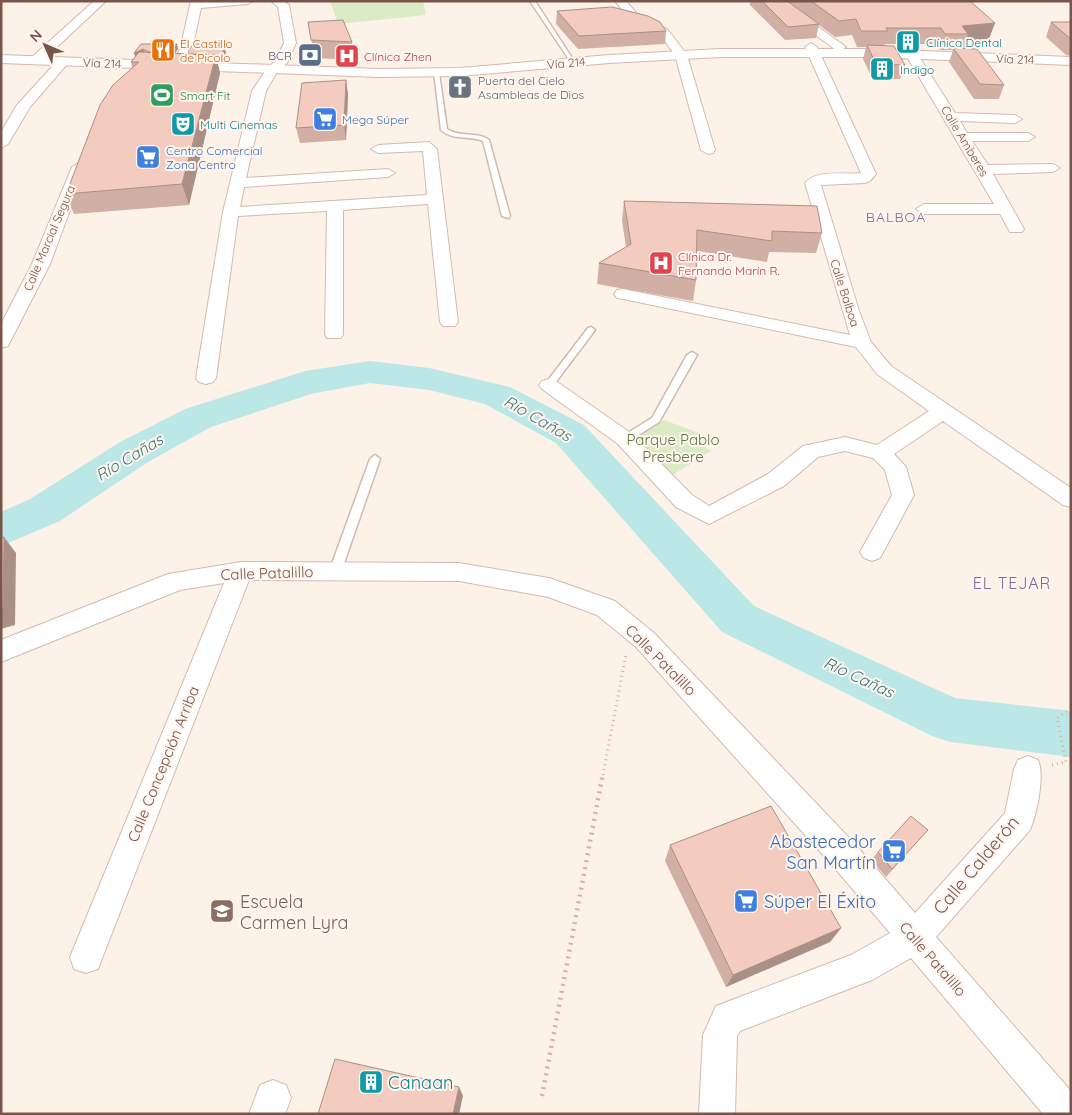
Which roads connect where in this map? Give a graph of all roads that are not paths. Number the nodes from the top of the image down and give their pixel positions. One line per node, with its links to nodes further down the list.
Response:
1 (101, 1): 14 (street)
2 (248, 1): 7 (street)
3 (276, 1): 21 (street)
4 (532, 1): 15 (lane)
5 (620, 1): 11 (street)
6 (774, 1): 8 (street)
7 (197, 3): 20 (street)
8 (840, 47): 9 (main road, Vía 214); 13 (main road, Vía 214)
9 (812, 49): 11 (main road, Vía 214); 12 (main road, Vía 214); 48 (street, Calle Balboa)
10 (1, 52): 14 (main road, Vía 214)
11 (678, 53): 15 (main road, Vía 214); 22 (main road, Vía 214); 30 (street)
12 (912, 55): 17 (main road, Vía 214); 24 (street, Calle Amberes)
13 (1071, 57)
14 (38, 58): 16 (main road, Vía 214); 18 (main road, Vía 214); 19 (main road, Vía 214)
15 (570, 58): 21 (main road, Vía 214)
16 (1, 59)
17 (1071, 61)
18 (63, 62): 19 (main road, Vía 214); 28 (street)
19 (142, 62): 20 (main road, Vía 214); 23 (street)
20 (177, 63): 21 (main road, Vía 214)
21 (276, 66): 22 (main road, Vía 214); 35 (street)
22 (436, 72): 41 (lane)
23 (130, 77)
24 (950, 117): 25 (street); 26 (street, Calle Amberes)
25 (1015, 119)
26 (963, 137): 27 (street); 33 (street, Calle Amberes)
27 (1028, 137)
28 (1, 144)
29 (378, 149): 36 (street)
30 (708, 150)
31 (85, 152): 47 (street, Calle Marcial Segura)
32 (1053, 168): 33 (street)
33 (983, 170): 39 (street, Calle Amberes)
34 (388, 173): 35 (street)
35 (238, 183): 40 (street)
36 (435, 199): 37 (street); 44 (street)
37 (335, 207): 40 (street); 46 (street)
38 (924, 209): 39 (street)
39 (1005, 209): 42 (street, Calle Amberes)
40 (231, 212): 50 (street)
41 (506, 216)
42 (1016, 229)
43 (623, 294): 48 (street)
44 (449, 322)
45 (591, 330): 51 (lane)
46 (334, 334)
47 (1, 342)
48 (862, 343): 52 (street, Calle Balboa)
49 (692, 356): 53 (lane)
50 (206, 378)
51 (549, 385): 53 (street)
52 (942, 412): 54 (street); 56 (street, Calle Balboa)
53 (625, 439): 54 (street)
54 (880, 453): 57 (street)
55 (375, 460): 59 (lane)
56 (1071, 499)
57 (872, 552)
58 (241, 571): 59 (street, Calle Patalillo); 60 (street, Calle Patalillo); 63 (street, Calle Concepción Arriba)
59 (335, 572): 62 (street, Calle Patalillo)
60 (1, 651)
61 (1028, 769): 62 (street, Calle Calderón)
62 (914, 938): 64 (street, Calle Calderón); 65 (street, Calle Patalillo)
63 (86, 957)
64 (717, 1114)
65 (1068, 1114)

